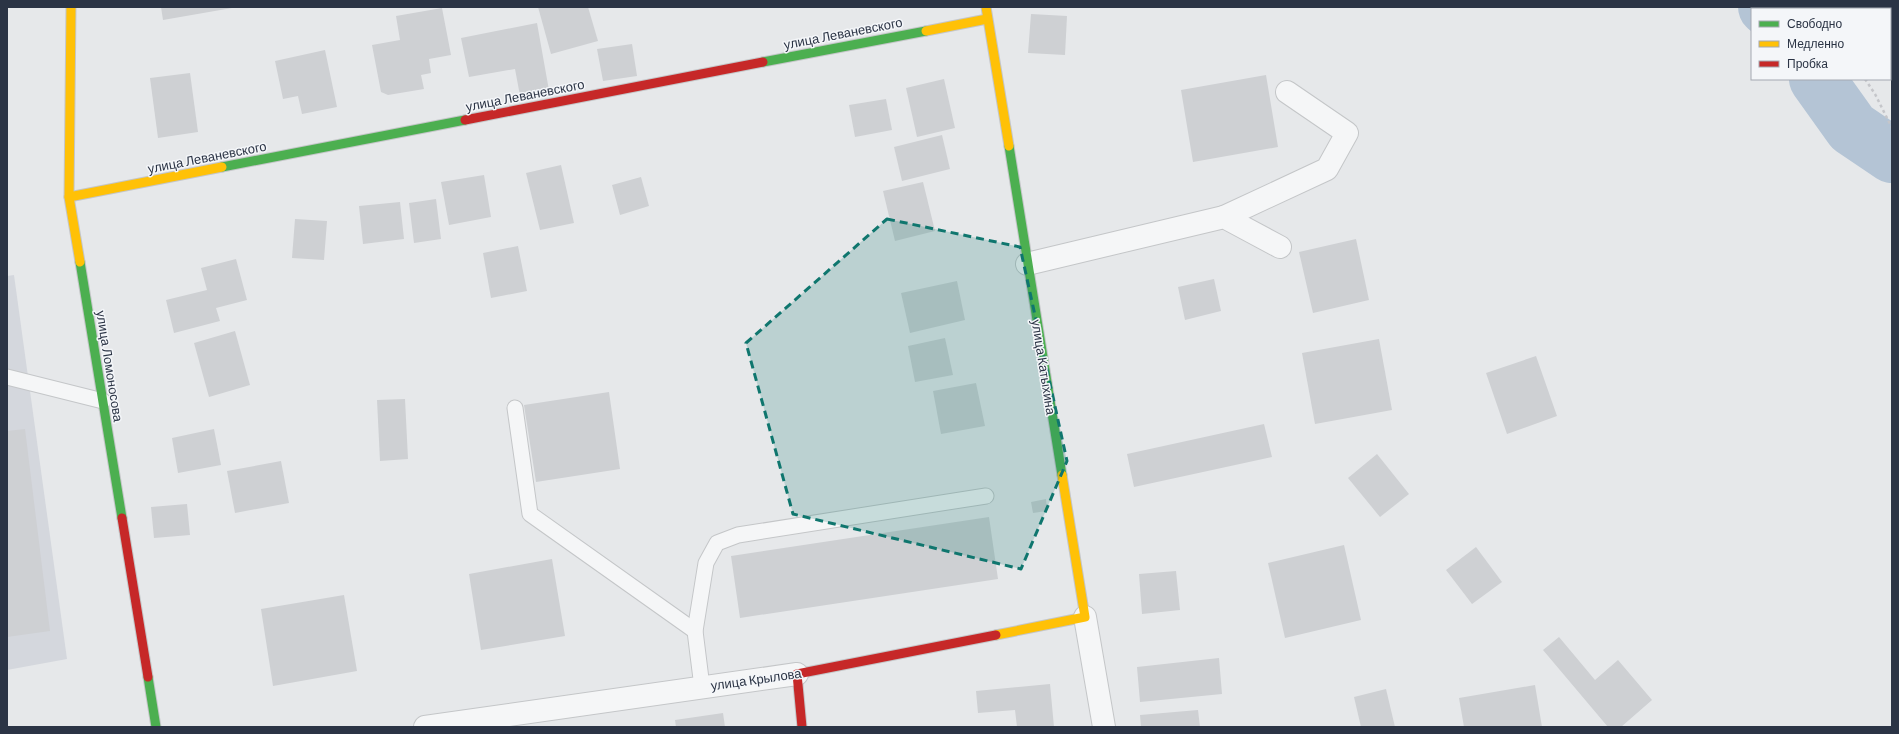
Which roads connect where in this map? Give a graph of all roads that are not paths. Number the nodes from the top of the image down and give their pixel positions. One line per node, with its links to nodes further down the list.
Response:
1 (72, 7): 5 (street, улица Ломоносова)
2 (986, 7): 3 (street, улица Катыхина)
3 (987, 19): 5 (street, улица Леваневского); 8 (street, улица Катыхина)
4 (1287, 92): 6 (street)
5 (69, 197): 10 (street, улица Ломоносова)
6 (1224, 217): 7 (street); 8 (street)
7 (1280, 247)
8 (1027, 264): 13 (street, улица Катыхина)
9 (7, 377): 10 (lane)
10 (103, 401): 17 (street, улица Ломоносова)
11 (515, 408): 14 (lane)
12 (986, 496): 14 (lane)
13 (1085, 617): 15 (street, улица Крылова); 20 (street, улица Катыхина)
14 (695, 631): 16 (lane)
15 (797, 674): 16 (street, улица Крылова); 19 (street)
16 (702, 687): 18 (street, улица Крылова)
17 (156, 727)
18 (425, 727)
19 (802, 727)
20 (1104, 727)

